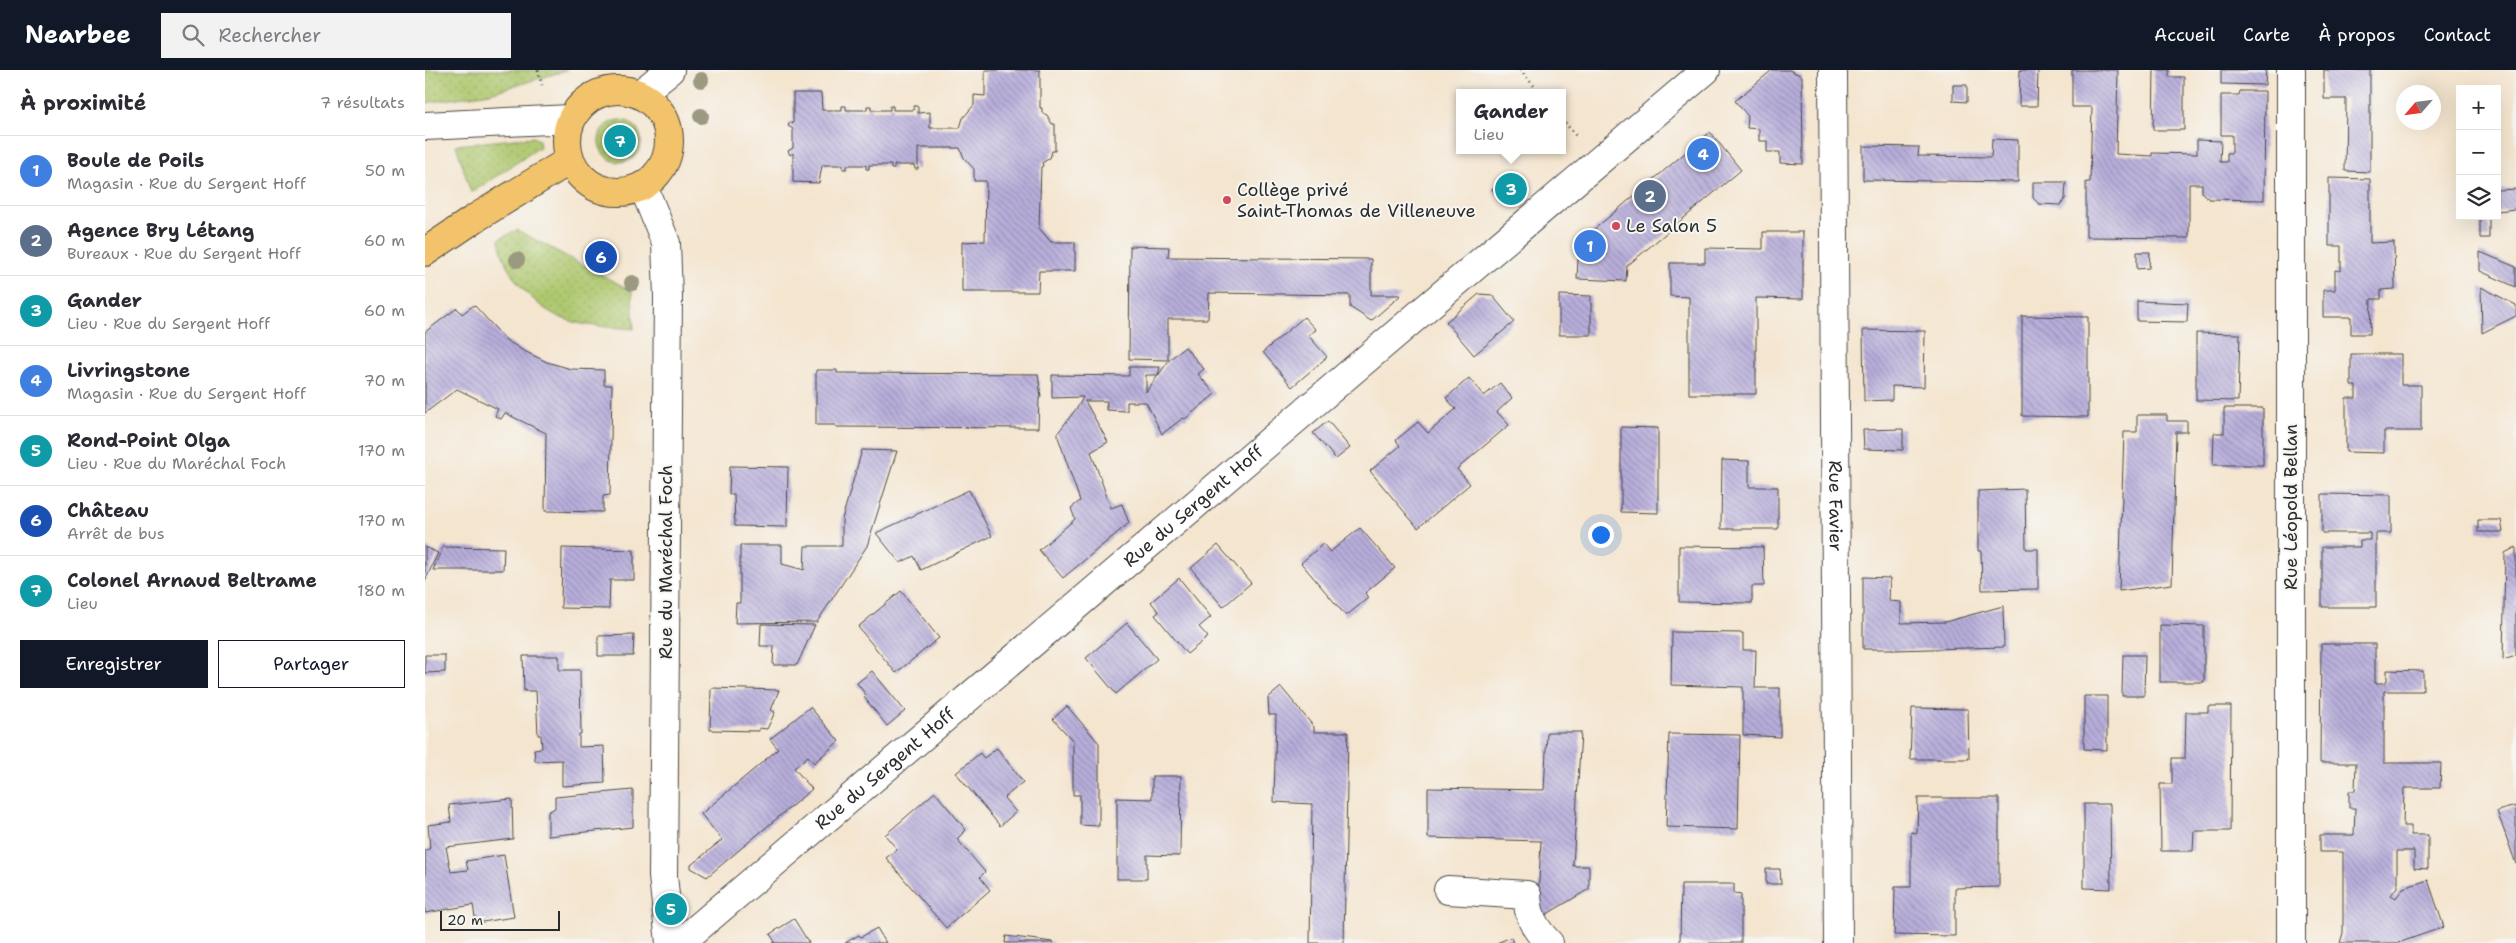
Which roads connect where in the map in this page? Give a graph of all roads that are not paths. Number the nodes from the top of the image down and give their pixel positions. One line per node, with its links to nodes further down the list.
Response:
1 (670, 70): 5 (street)
2 (1706, 70): 13 (street, Rue du Sergent Hoff)
3 (1833, 70): 15 (street, Rue Favier)
4 (2291, 70): 16 (street, Rue Léopold Bellan)
5 (640, 94): 6 (main road); 9 (main road)
6 (571, 120): 7 (street); 8 (main road)
7 (425, 126)
8 (570, 160): 9 (main road); 10 (main road)
9 (643, 186): 12 (street, Rue du Maréchal Foch)
10 (425, 252)
11 (1448, 890): 14 (street)
12 (670, 943)
13 (680, 943)
14 (1549, 943)
15 (1838, 943)
16 (2291, 943)

